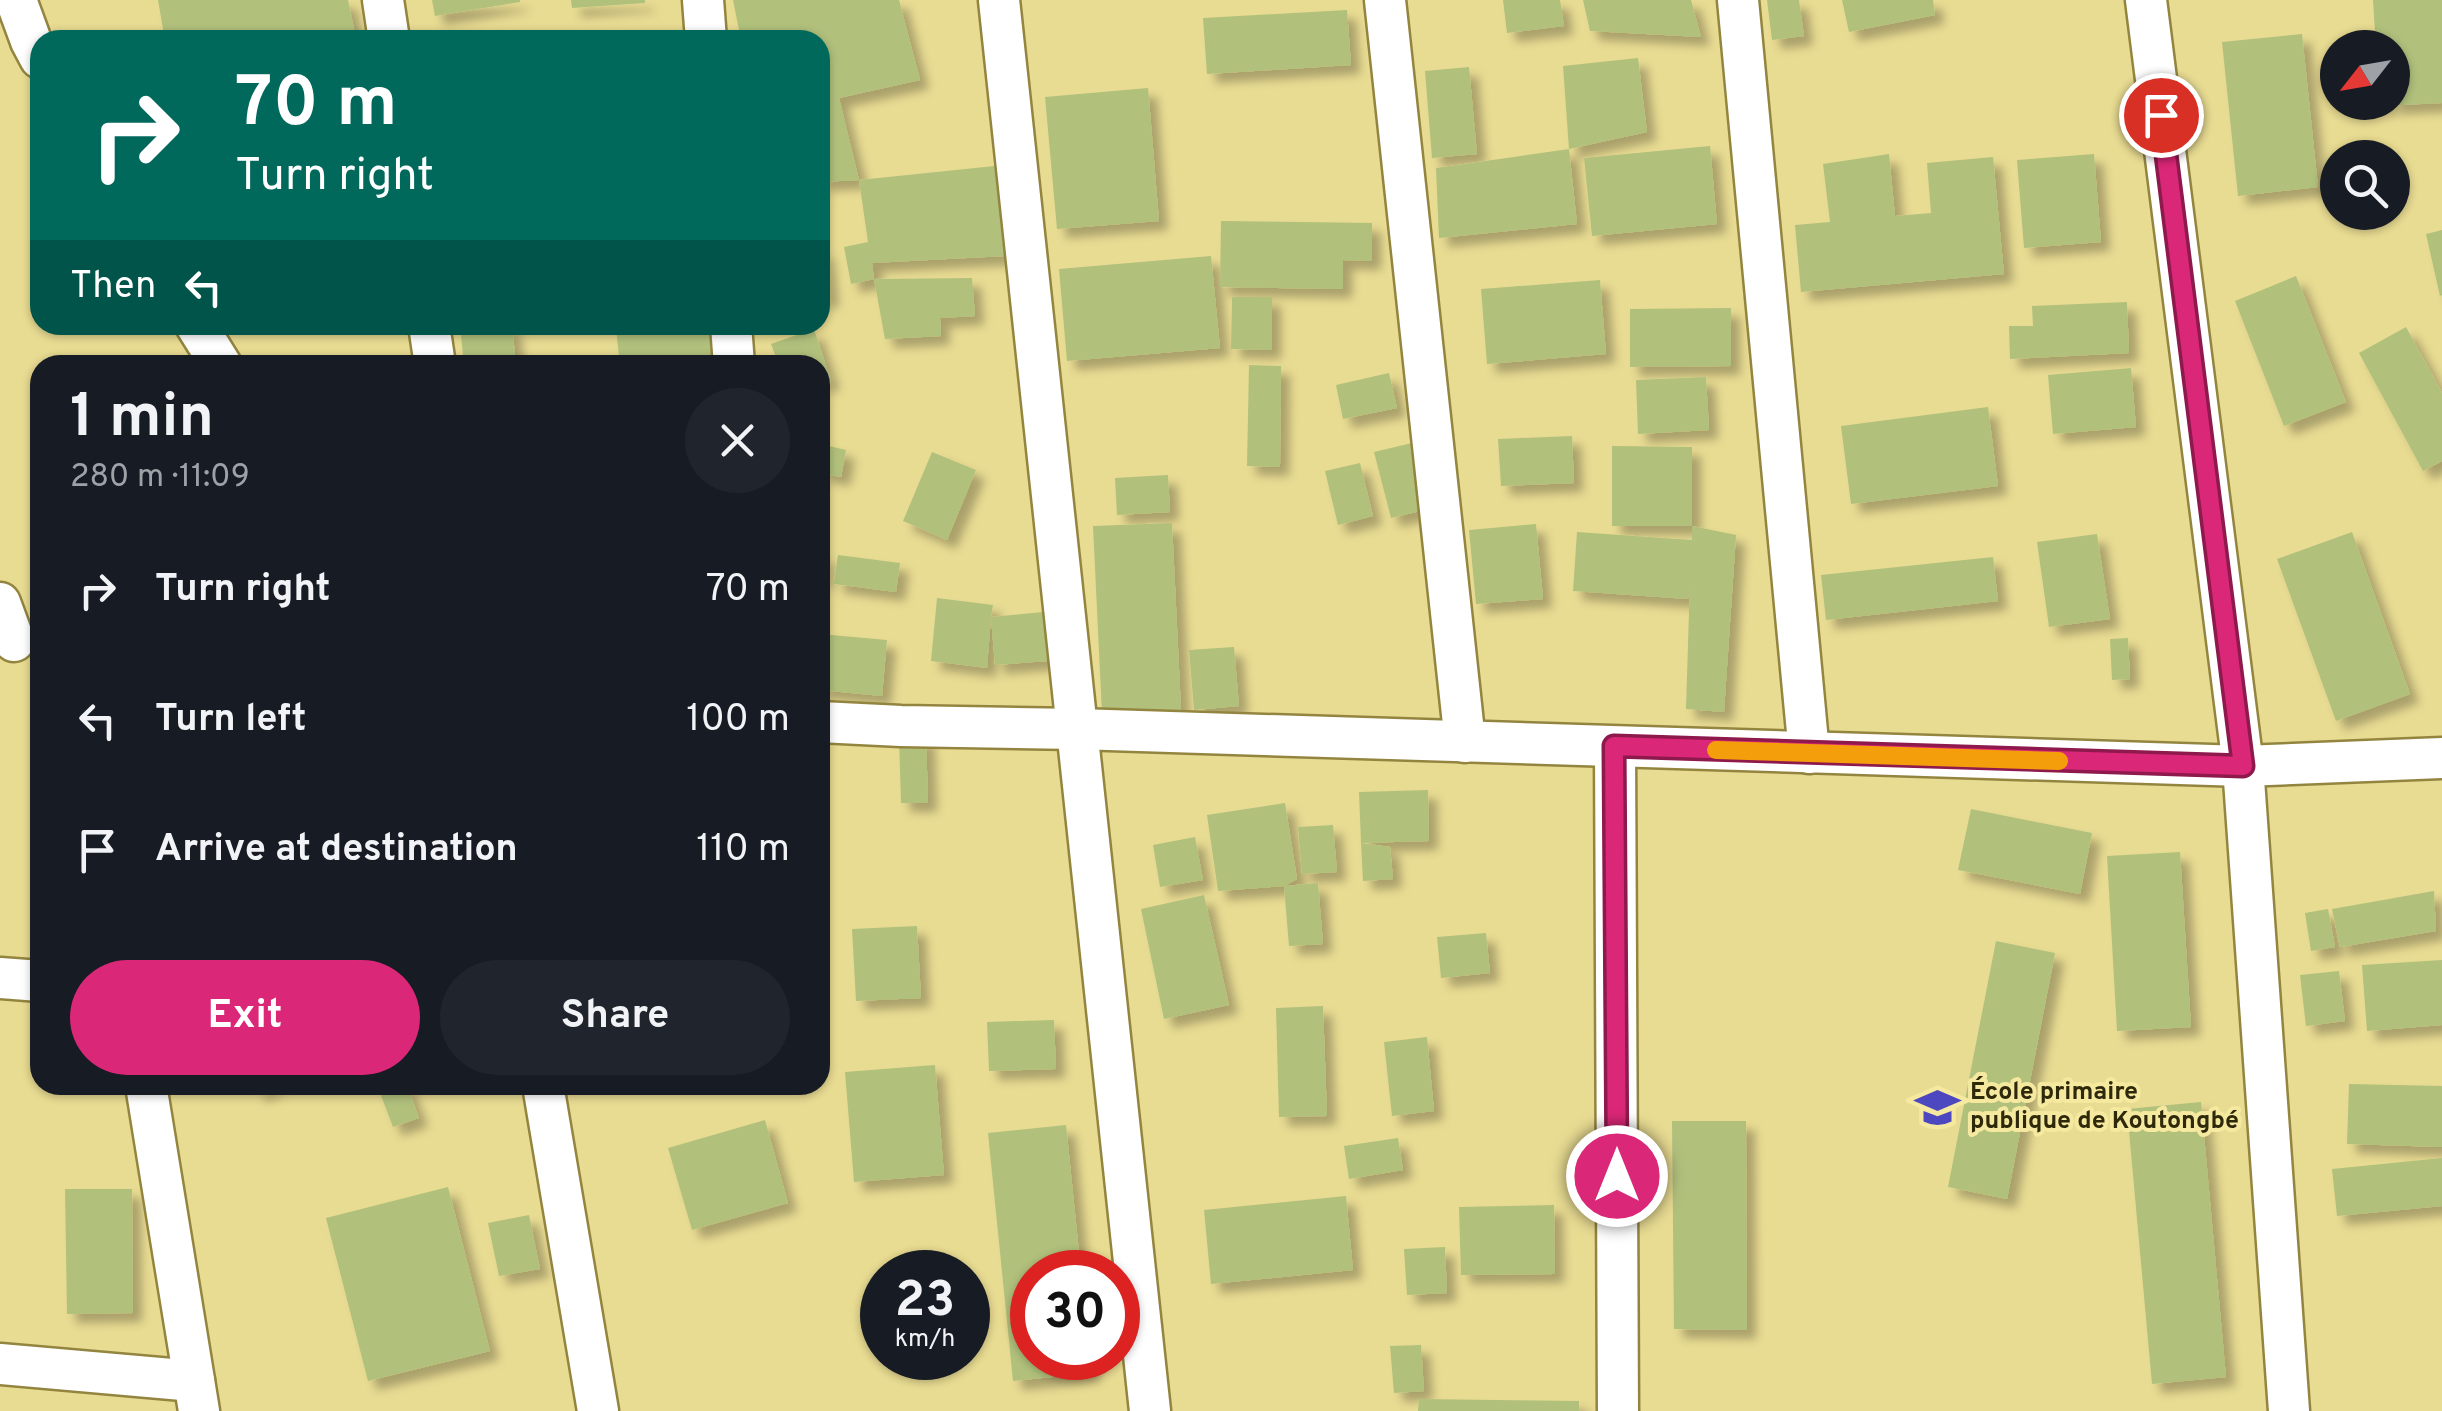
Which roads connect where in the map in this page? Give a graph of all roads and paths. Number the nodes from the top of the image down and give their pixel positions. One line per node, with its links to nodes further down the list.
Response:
1 (16, 0): 10 (street)
2 (383, 0): 8 (street)
3 (702, 0): 9 (street)
4 (1000, 0): 14 (street)
5 (1385, 0): 15 (street)
6 (1738, 0): 17 (street)
7 (2146, 0): 19 (street)
8 (388, 30)
9 (705, 30)
10 (30, 42)
11 (0, 602): 12 (street)
12 (18, 641)
13 (830, 722): 14 (street)
14 (1078, 729): 15 (street); 27 (street)
15 (1465, 742): 16 (street)
16 (1614, 746): 17 (street); 28 (street)
17 (1809, 753): 19 (street)
18 (2442, 758): 19 (street)
19 (2243, 766): 29 (street)
20 (0, 978): 21 (street)
21 (30, 980)
22 (148, 1095): 25 (street)
23 (545, 1095): 26 (street)
24 (0, 1364): 25 (street)
25 (197, 1396)
26 (598, 1411)
27 (1150, 1411)
28 (1618, 1411)
29 (2289, 1411)

